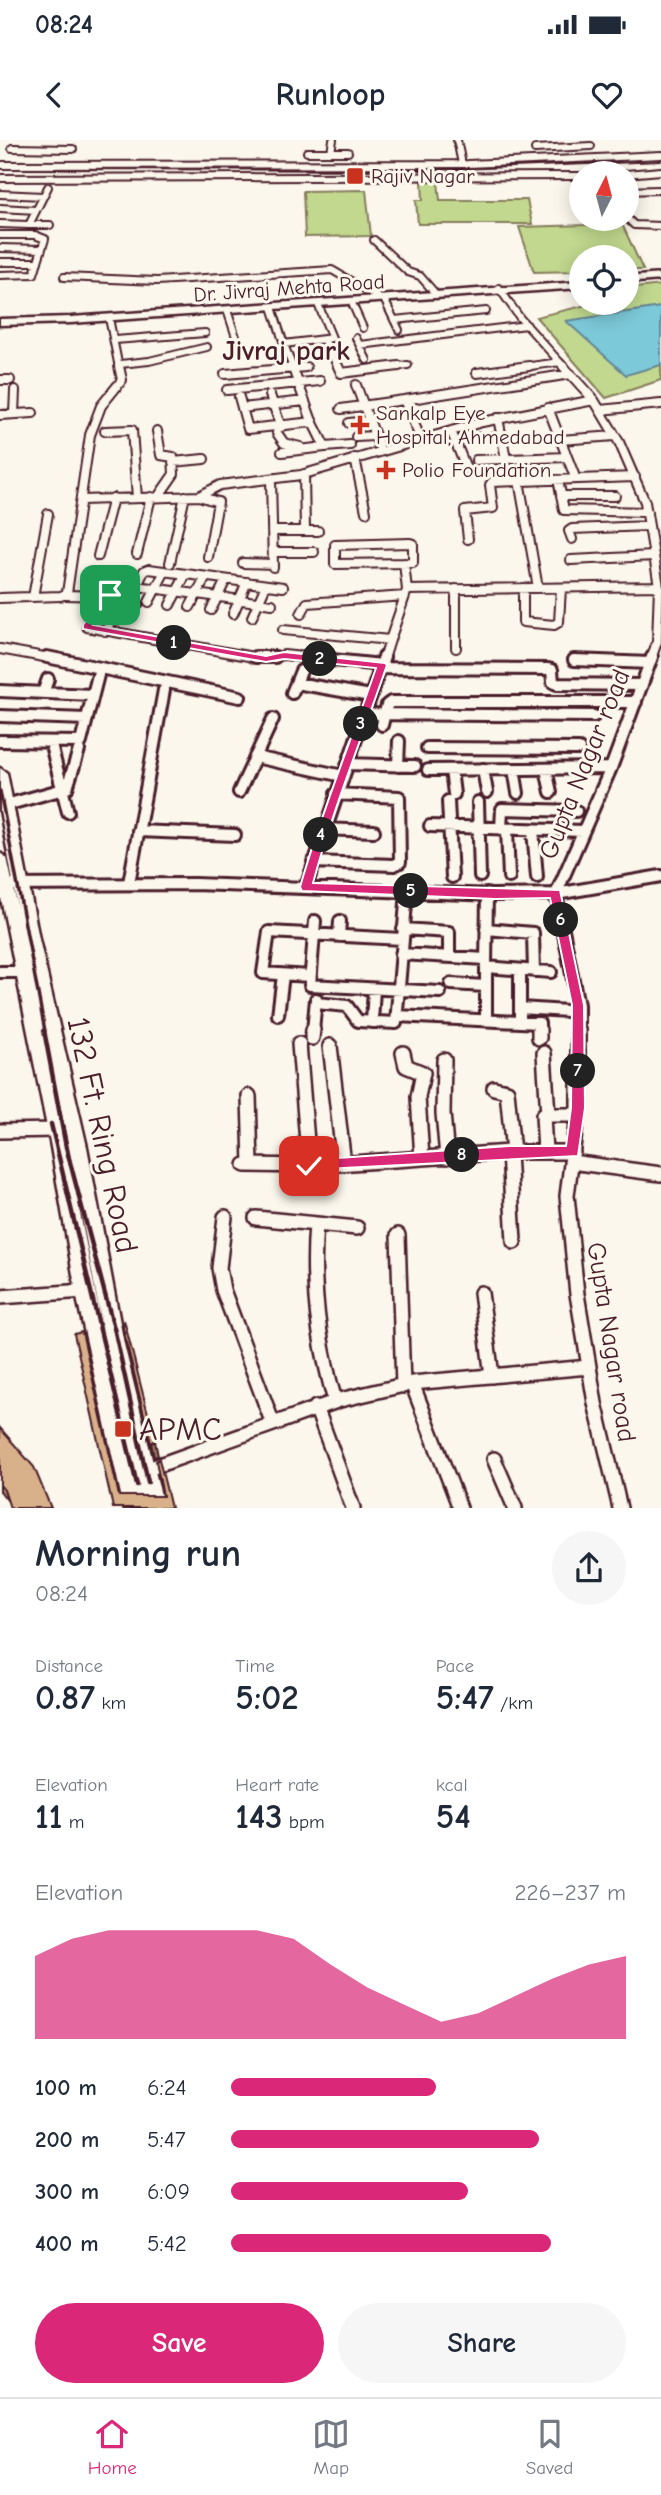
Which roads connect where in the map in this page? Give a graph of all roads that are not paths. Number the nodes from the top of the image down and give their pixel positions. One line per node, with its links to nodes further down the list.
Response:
1 (78, 140): 7 (street)
2 (333, 140): 9 (street)
3 (457, 140): 14 (street)
4 (530, 140): 8 (street)
5 (591, 146): 8 (street)
6 (12, 148): 7 (street)
7 (73, 149): 16 (street)
8 (535, 149): 12 (street)
9 (331, 152): 10 (street); 13 (street)
10 (348, 152)
11 (661, 155): 12 (street)
12 (542, 162): 14 (street)
13 (299, 164): 14 (street); 16 (street)
14 (462, 164)
15 (0, 165): 16 (street)
16 (65, 165)
17 (661, 171): 19 (street)
18 (639, 173): 19 (street)
19 (644, 173): 23 (street)
20 (569, 176): 21 (street)
21 (0, 178)
22 (48, 187): 26 (street)
23 (659, 190): 24 (street)
24 (639, 191)
25 (0, 194): 26 (street)
26 (43, 196): 28 (street)
27 (0, 208): 28 (street)
28 (36, 210): 30 (street)
29 (0, 224): 30 (street)
30 (29, 225): 31 (street)
31 (50, 225)
32 (639, 225): 33 (street)
33 (661, 226)
34 (0, 235): 37 (street)
35 (374, 240): 46 (street)
36 (2, 248): 37 (street); 38 (street)
37 (42, 249): 39 (street)
38 (0, 260): 39 (street)
39 (38, 262): 40 (street)
40 (0, 275)
41 (64, 277): 47 (street)
42 (661, 278): 43 (main road)
43 (639, 280)
44 (569, 285): 45 (main road, Dr. Jivraj Mehta Road)
45 (500, 289): 46 (main road); 47 (main road, Dr. Jivraj Mehta Road); 56 (street, Gupta Nagar road)
46 (434, 292): 47 (main road)
47 (381, 298): 48 (main road, Dr. Jivraj Mehta Road); 54 (main road); 55 (street)
48 (351, 301): 49 (main road, Dr. Jivraj Mehta Road); 57 (street)
49 (318, 304): 50 (main road, Dr. Jivraj Mehta Road); 61 (street)
50 (272, 307): 51 (main road, Dr. Jivraj Mehta Road); 63 (street)
51 (227, 310): 53 (main road, Dr. Jivraj Mehta Road); 62 (street)
52 (486, 311): 55 (street)
53 (108, 318): 54 (main road, Dr. Jivraj Mehta Road); 60 (street)
54 (0, 320)
55 (394, 320): 58 (street)
56 (527, 325): 65 (street); 66 (street, Gupta Nagar road)
57 (363, 328)
58 (399, 330)
59 (205, 333): 60 (street)
60 (115, 340): 67 (street)
61 (324, 340): 63 (street); 68 (street)
62 (238, 343)
63 (284, 344): 71 (street)
64 (207, 347): 67 (street)
65 (367, 360)
66 (560, 362): 70 (street); 74 (street, Gupta Nagar road)
67 (120, 363): 140 (street)
68 (408, 365)
69 (306, 367): 71 (street)
70 (525, 367): 72 (street); 77 (street)
71 (293, 368): 73 (street); 79 (street)
72 (477, 373)
73 (225, 374)
74 (571, 374): 77 (street); 89 (street, Gupta Nagar road)
75 (0, 380): 76 (street)
76 (10, 380)
77 (535, 380): 85 (street)
78 (320, 381): 79 (street)
79 (298, 384): 82 (street); 86 (street)
80 (356, 385): 90 (street)
81 (15, 390): 95 (street)
82 (226, 390)
83 (271, 395): 88 (street)
84 (239, 397): 91 (street)
85 (398, 399): 90 (street); 105 (street)
86 (305, 401): 88 (street); 99 (street)
87 (661, 404): 89 (street)
88 (274, 405): 91 (street); 101 (street)
89 (597, 405): 92 (street); 108 (street, Gupta Nagar road)
90 (362, 406): 93 (street); 98 (street)
91 (242, 408): 101 (street)
92 (548, 408): 97 (street); 111 (street)
93 (341, 409)
94 (33, 413): 95 (street)
95 (14, 414): 96 (street)
96 (0, 415)
97 (498, 418): 104 (street); 107 (street)
98 (368, 421): 100 (street); 106 (street)
99 (313, 422): 101 (street); 114 (street)
100 (349, 423)
101 (279, 430): 115 (street)
102 (105, 431): 139 (street)
103 (157, 431): 122 (street)
104 (451, 431): 118 (street); 123 (street)
105 (419, 435)
106 (374, 436): 109 (street); 113 (street)
107 (502, 436): 110 (street); 120 (street)
108 (615, 436): 111 (street); 126 (street, Gupta Nagar road)
109 (356, 437)
110 (476, 438)
111 (560, 440): 117 (street)
112 (350, 445): 114 (street)
113 (379, 446)
114 (325, 447): 115 (street)
115 (301, 450): 116 (street)
116 (282, 452)
117 (568, 457): 120 (street); 125 (street)
118 (355, 458): 124 (street); 142 (street)
119 (204, 459): 122 (street)
120 (506, 459): 121 (street)
121 (476, 460)
122 (173, 462): 137 (street)
123 (466, 468)
124 (304, 474): 127 (street); 148 (street)
125 (576, 477): 126 (street); 150 (street)
126 (635, 477): 144 (street, Gupta Nagar road)
127 (271, 478): 134 (street); 147 (street)
128 (613, 482): 136 (street)
129 (587, 483): 135 (street)
130 (559, 484): 132 (street)
131 (520, 486): 177 (street)
132 (561, 495): 135 (street); 141 (street)
133 (185, 496): 134 (street); 137 (street); 167 (street)
134 (200, 496): 160 (street)
135 (589, 496): 136 (street); 141 (street)
136 (615, 496): 143 (street)
137 (155, 497): 139 (street); 157 (street)
138 (113, 498): 139 (street); 140 (street); 158 (street)
139 (137, 498)
140 (82, 499): 183 (street)
141 (592, 511): 143 (street)
142 (366, 512)
143 (618, 512): 144 (street)
144 (647, 512): 146 (street, Gupta Nagar road)
145 (48, 514): 185 (street)
146 (649, 526): 151 (street); 159 (street, Gupta Nagar road)
147 (272, 531): 148 (street); 155 (street)
148 (305, 531): 149 (street)
149 (318, 531)
150 (468, 539)
151 (572, 540)
152 (361, 544): 153 (street); 166 (street); 166 (street)
153 (386, 544): 164 (street); 165 (street)
154 (607, 546): 161 (street)
155 (273, 552): 156 (street); 163 (street)
156 (314, 552)
157 (137, 555)
158 (98, 556)
159 (654, 556): 161 (street); 174 (street, Gupta Nagar road)
160 (208, 557)
161 (611, 558): 162 (street)
162 (571, 560)
163 (243, 563)
164 (389, 563): 165 (street); 166 (street)
165 (404, 563): 182 (street)
166 (363, 564)
167 (167, 567): 168 (street); 173 (street); 176 (street)
168 (186, 574): 169 (street); 181 (street)
169 (206, 577): 170 (street); 184 (street)
170 (226, 579): 171 (street); 186 (street)
171 (247, 582): 172 (street); 189 (street)
172 (266, 585): 175 (street); 192 (street)
173 (136, 586): 176 (street); 188 (street)
174 (659, 586): 178 (street); 207 (street, Gupta Nagar road)
175 (283, 587)
176 (156, 588): 181 (street); 191 (street)
177 (538, 588): 178 (street); 180 (street)
178 (561, 588): 180 (street)
179 (456, 589): 180 (street); 182 (street); 204 (street)
180 (523, 589)
181 (177, 591): 184 (street); 195 (street)
182 (406, 593): 199 (street); 203 (street)
183 (65, 594): 185 (street); 188 (street)
184 (197, 594): 186 (street); 196 (street)
185 (33, 597): 187 (street)
186 (218, 597): 189 (street); 197 (street)
187 (0, 598)
188 (106, 598): 190 (street); 202 (street)
189 (239, 600): 192 (street); 198 (street)
190 (123, 602): 194 (street); 202 (street)
191 (149, 602)
192 (258, 602): 193 (street); 200 (street)
193 (272, 604)
194 (138, 605)
195 (170, 605)
196 (190, 607)
197 (211, 611)
198 (233, 614)
199 (301, 614)
200 (252, 617)
201 (284, 630): 203 (street)
202 (105, 631): 208 (street)
203 (390, 640): 208 (street)
204 (456, 648)
205 (0, 649): 220 (street)
206 (574, 660): 207 (street)
207 (650, 663): 213 (street, Gupta Nagar road)
208 (381, 666): 213 (street); 219 (street)
209 (300, 671): 212 (street)
210 (98, 675): 218 (street)
211 (48, 679): 216 (street)
212 (296, 683): 217 (street); 219 (street)
213 (642, 685): 223 (street, Gupta Nagar road)
214 (164, 690): 266 (street)
215 (0, 691): 216 (street)
216 (43, 693): 218 (street)
217 (292, 693)
218 (93, 695): 227 (street)
219 (371, 696): 224 (street)
220 (240, 697)
221 (493, 702): 222 (street); 226 (street); 229 (street)
222 (598, 702): 223 (street); 226 (street)
223 (636, 702): 241 (street, Gupta Nagar road)
224 (364, 714): 229 (street); 238 (street)
225 (0, 716): 227 (street)
226 (495, 716): 229 (street)
227 (87, 719): 230 (street)
228 (273, 719): 237 (street)
229 (383, 720)
230 (0, 741)
231 (398, 741): 239 (street)
232 (496, 747): 233 (street); 235 (street); 243 (street)
233 (427, 748)
234 (52, 749): 250 (street)
235 (579, 749)
236 (79, 750): 250 (street)
237 (255, 757): 249 (street); 251 (street)
238 (348, 764): 239 (street); 249 (street)
239 (398, 766): 240 (street)
240 (415, 766)
241 (611, 768): 245 (street); 268 (street, Gupta Nagar road)
242 (483, 769): 243 (street); 247 (street); 252 (street)
243 (499, 769): 244 (street)
244 (514, 769): 245 (street); 254 (street)
245 (546, 769): 253 (street)
246 (428, 770): 247 (street)
247 (451, 770): 261 (street)
248 (0, 773): 257 (main road, 132 Ft. Ring Road)
249 (343, 776): 255 (street)
250 (64, 791): 257 (street); 259 (street)
251 (239, 792)
252 (487, 792)
253 (551, 792)
254 (519, 793)
255 (336, 794): 263 (street); 271 (street)
256 (478, 802): 262 (street)
257 (6, 805): 278 (main road, 132 Ft. Ring Road)
258 (576, 811): 264 (street)
259 (68, 812)
260 (430, 826): 261 (street)
261 (450, 827): 262 (street); 274 (street)
262 (479, 828): 264 (street); 272 (street)
263 (322, 829): 267 (street); 271 (street)
264 (504, 829): 265 (street); 275 (street)
265 (533, 830): 268 (street); 276 (street)
266 (138, 831): 269 (street); 277 (street)
267 (374, 831)
268 (583, 831): 282 (street, Gupta Nagar road)
269 (234, 835)
270 (0, 858): 278 (main road, 132 Ft. Ring Road)
271 (313, 862): 279 (street)
272 (480, 876)
273 (661, 876): 282 (street)
274 (452, 877)
275 (509, 877)
276 (537, 877)
277 (129, 883): 278 (street); 279 (street)
278 (9, 885): 295 (main road, 132 Ft. Ring Road); 346 (main road, 132 Ft. Ring Road)
279 (306, 887): 280 (street)
280 (407, 891): 281 (street); 287 (street)
281 (486, 894): 282 (street); 285 (street)
282 (555, 894): 319 (street, Gupta Nagar road)
283 (315, 920): 286 (street)
284 (340, 921): 288 (street)
285 (486, 929): 291 (street); 293 (street)
286 (314, 934): 288 (street); 297 (street); 298 (street)
287 (403, 934): 288 (street); 289 (street); 290 (street)
288 (339, 936)
289 (401, 954): 290 (street); 302 (street)
290 (449, 957): 291 (street)
291 (486, 963): 292 (street); 300 (street)
292 (520, 970): 293 (street); 307 (street)
293 (534, 971): 296 (street)
294 (0, 972): 295 (street)
295 (24, 972): 320 (main road, 132 Ft. Ring Road)
296 (551, 972)
297 (283, 975): 298 (street); 306 (street)
298 (314, 981): 301 (street); 304 (street)
299 (451, 984): 300 (street)
300 (486, 986): 309 (street)
301 (374, 989): 302 (street); 310 (street)
302 (398, 989): 303 (street); 308 (street)
303 (440, 992)
304 (316, 1003): 310 (street); 328 (street)
305 (567, 1011): 307 (street)
306 (278, 1015)
307 (520, 1015): 309 (street); 311 (street)
308 (397, 1016): 309 (street); 310 (street)
309 (486, 1020)
310 (372, 1022)
311 (539, 1038)
312 (330, 1046): 327 (street)
313 (403, 1053): 326 (street)
314 (544, 1053): 318 (street)
315 (444, 1060): 324 (street)
316 (495, 1088): 322 (street)
317 (249, 1096): 328 (street)
318 (548, 1115): 319 (street); 323 (street)
319 (577, 1115): 325 (street, Gupta Nagar road)
320 (57, 1130): 321 (street); 336 (main road, 132 Ft. Ring Road)
321 (0, 1131)
322 (511, 1152): 323 (street); 324 (street); 335 (street)
323 (545, 1152): 325 (street)
324 (447, 1157): 326 (street)
325 (572, 1157): 329 (street); 339 (street, Gupta Nagar road)
326 (422, 1158): 327 (street)
327 (344, 1164): 328 (street)
328 (309, 1166)
329 (661, 1174)
330 (225, 1217): 344 (street)
331 (256, 1218): 332 (street)
332 (316, 1224): 333 (street); 342 (street)
333 (357, 1228)
334 (398, 1235): 341 (street)
335 (514, 1242)
336 (85, 1291): 338 (street); 347 (main road, 132 Ft. Ring Road)
337 (481, 1293): 340 (street)
338 (0, 1297)
339 (589, 1367): 340 (street); 352 (street, Gupta Nagar road)
340 (492, 1376): 341 (street)
341 (407, 1385): 342 (street); 350 (street)
342 (335, 1401): 343 (street)
343 (316, 1407): 344 (street); 349 (street)
344 (273, 1424): 346 (street)
345 (494, 1459): 351 (street)
346 (145, 1470): 348 (main road, 132 Ft. Ring Road)
347 (134, 1508)
348 (154, 1508)
349 (353, 1508)
350 (460, 1508)
351 (515, 1508)
352 (620, 1508)

